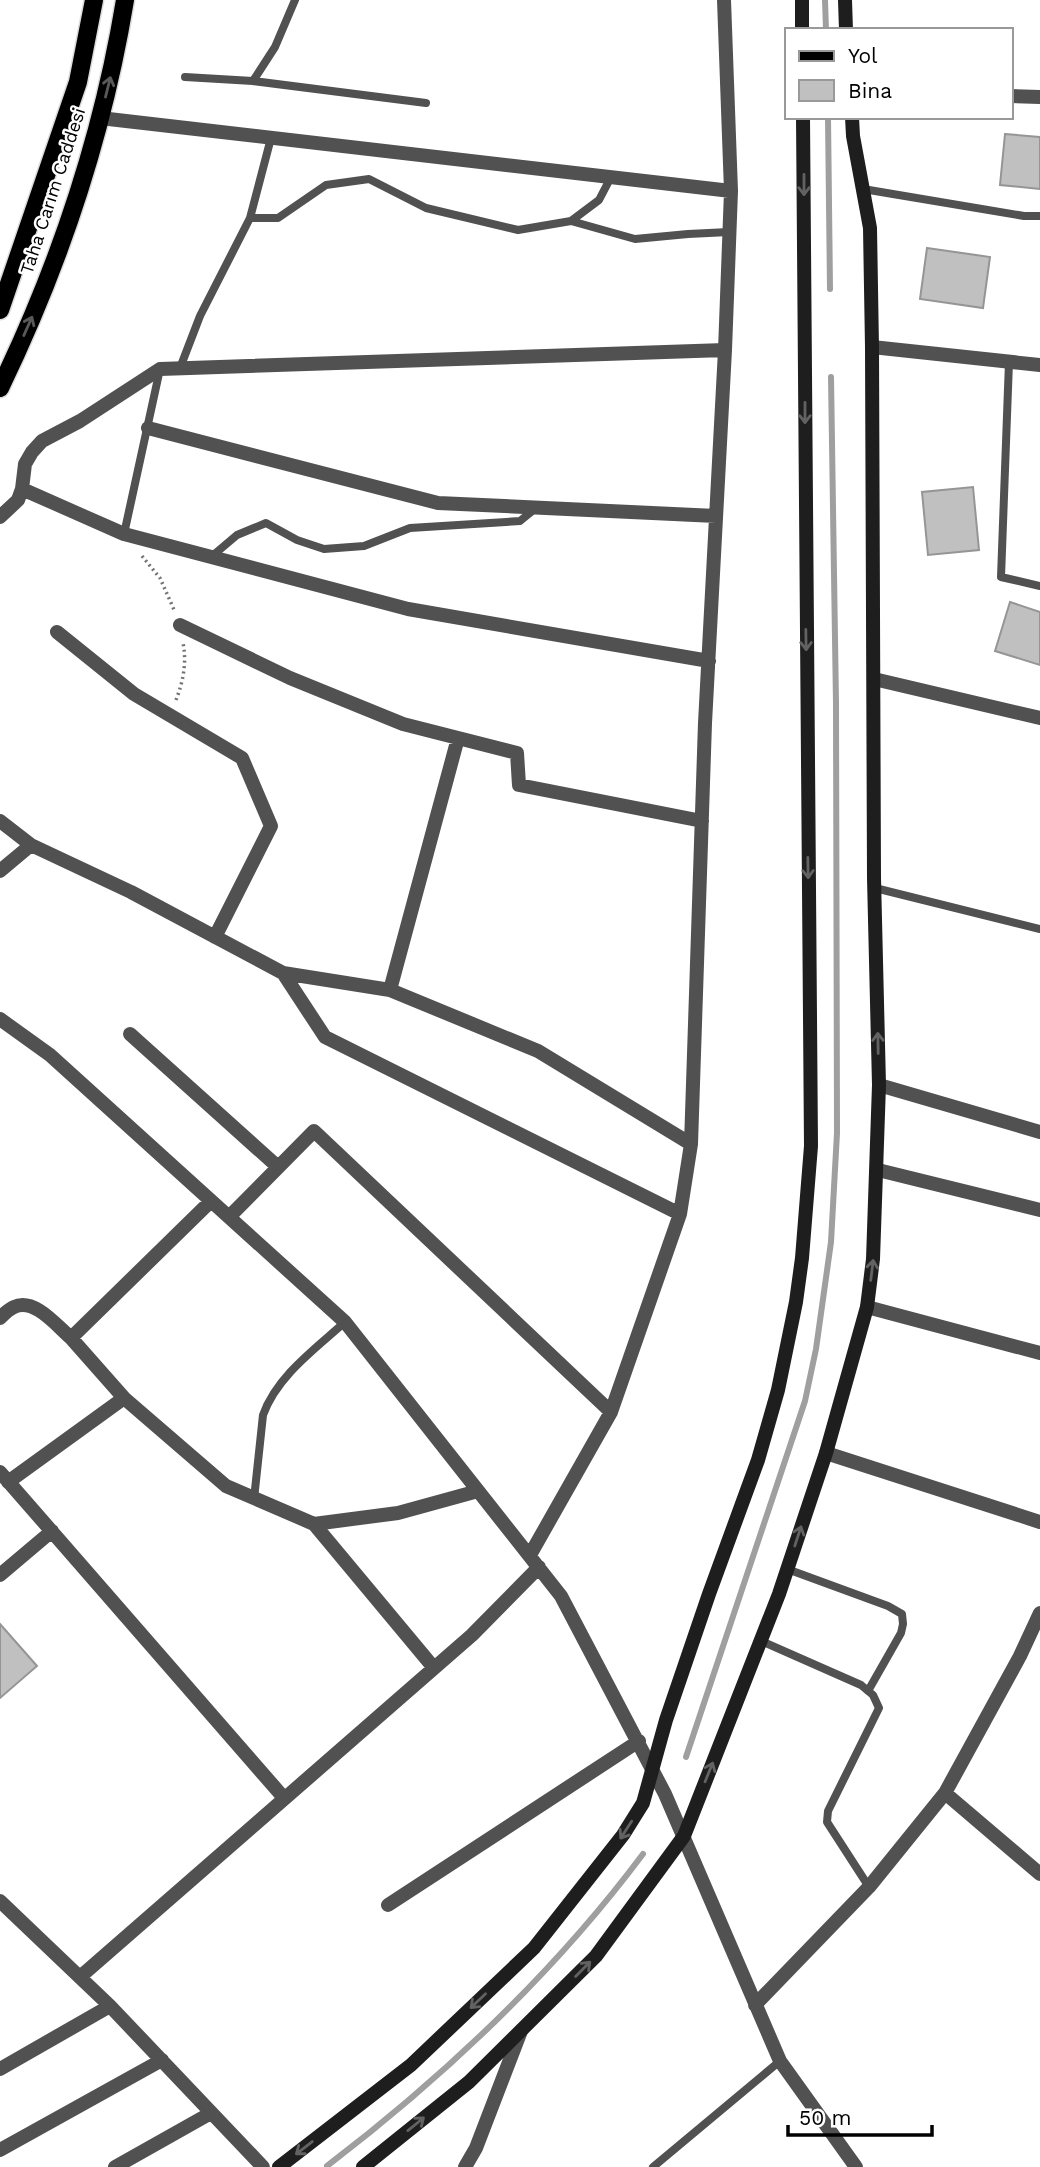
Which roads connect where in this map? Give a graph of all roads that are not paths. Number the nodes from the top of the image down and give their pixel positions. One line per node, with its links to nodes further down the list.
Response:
1 (94, 0): 25 (main road, Taha Carım Caddesi)
2 (125, 0): 14 (main road, Taha Carım Caddesi, one-way to 2)
3 (295, 0): 10 (lane)
4 (724, 0): 20 (street)
5 (802, 0): 7 (main road)
6 (845, 0): 8 (main road)
7 (802, 28)
8 (846, 28)
9 (185, 76): 10 (lane)
10 (253, 81): 13 (lane)
11 (1012, 96): 12 (street)
12 (1040, 97)
13 (426, 103)
14 (100, 118): 17 (street); 32 (main road, Taha Carım Caddesi, one-way to 14)
15 (803, 119): 89 (main road, one-way to 89)
16 (852, 119): 19 (main road)
17 (271, 138): 18 (street); 22 (lane)
18 (611, 177): 20 (street); 23 (lane)
19 (863, 189): 21 (lane); 26 (main road)
20 (731, 191): 24 (street)
21 (1040, 216)
22 (250, 218): 23 (lane); 30 (lane)
23 (571, 221): 24 (lane)
24 (729, 232): 27 (street)
25 (0, 310)
26 (872, 347): 28 (street); 44 (main road)
27 (725, 350): 30 (street); 36 (street)
28 (1009, 362): 29 (street); 40 (lane)
29 (1040, 365)
30 (180, 368): 31 (street)
31 (160, 369): 33 (lane); 34 (street)
32 (0, 388)
33 (148, 428): 35 (street); 38 (lane)
34 (22, 489): 37 (street); 38 (street)
35 (536, 508): 36 (street); 39 (lane)
36 (716, 516): 43 (street)
37 (0, 517)
38 (124, 534): 39 (street)
39 (211, 557): 43 (street)
40 (1040, 586)
41 (180, 625): 46 (street)
42 (57, 632): 53 (street)
43 (709, 661): 48 (street)
44 (874, 679): 45 (street); 51 (main road)
45 (1040, 718)
46 (458, 738): 48 (street); 55 (street)
47 (0, 821): 49 (street)
48 (702, 821): 60 (street)
49 (32, 845): 50 (street); 53 (street)
50 (0, 871)
51 (875, 888): 52 (lane); 58 (main road, one-way to 51)
52 (1040, 929)
53 (215, 937): 54 (street)
54 (283, 973): 55 (street); 65 (street)
55 (390, 990): 60 (street)
56 (0, 1019): 63 (street)
57 (130, 1034): 61 (street)
58 (879, 1086): 59 (street); 62 (main road)
59 (1040, 1132)
60 (691, 1144): 65 (street)
61 (278, 1167): 66 (street); 73 (street)
62 (877, 1170): 64 (street); 67 (main road, one-way to 62)
63 (211, 1201): 66 (street); 70 (street)
64 (1040, 1210)
65 (680, 1214): 73 (street)
66 (229, 1217): 69 (street)
67 (867, 1307): 71 (street); 74 (main road)
68 (0, 1318): 70 (street)
69 (345, 1322): 76 (street); 77 (lane)
70 (71, 1338): 72 (street)
71 (1040, 1353)
72 (124, 1398): 75 (street); 77 (street)
73 (611, 1412): 81 (street)
74 (826, 1453): 78 (street); 82 (main road, one-way to 74)
75 (4, 1477): 80 (street)
76 (478, 1490): 79 (street); 81 (street)
77 (254, 1499): 79 (street)
78 (1040, 1522)
79 (314, 1524): 86 (street)
80 (52, 1531): 83 (street); 91 (street)
81 (534, 1561): 86 (street); 88 (street)
82 (787, 1569): 85 (main road); 87 (lane)
83 (0, 1575)
84 (1040, 1613): 90 (street)
85 (761, 1641): 87 (lane); 92 (main road, one-way to 85)
86 (434, 1668): 91 (street)
87 (868, 1691): 94 (lane)
88 (639, 1741): 89 (street); 96 (street)
89 (653, 1768): 92 (street); 108 (main road, one-way to 108)
90 (945, 1793): 93 (street); 94 (street)
91 (284, 1798): 97 (street)
92 (684, 1836): 98 (street); 100 (main road, one-way to 92)
93 (1040, 1874)
94 (869, 1887): 98 (street)
95 (0, 1901): 97 (street)
96 (388, 1905)
97 (80, 1977): 99 (street)
98 (755, 2005): 102 (street)
99 (110, 2006): 101 (street); 103 (street)
100 (521, 2031): 109 (main road, one-way to 100); 110 (street)
101 (162, 2060): 104 (street); 105 (street)
102 (780, 2062): 111 (lane); 112 (street)
103 (0, 2069)
104 (211, 2113): 106 (street); 107 (street)
105 (0, 2150)
106 (115, 2167)
107 (263, 2167)
108 (279, 2167)
109 (363, 2167)
110 (465, 2167)
111 (653, 2167)
112 (856, 2167)

